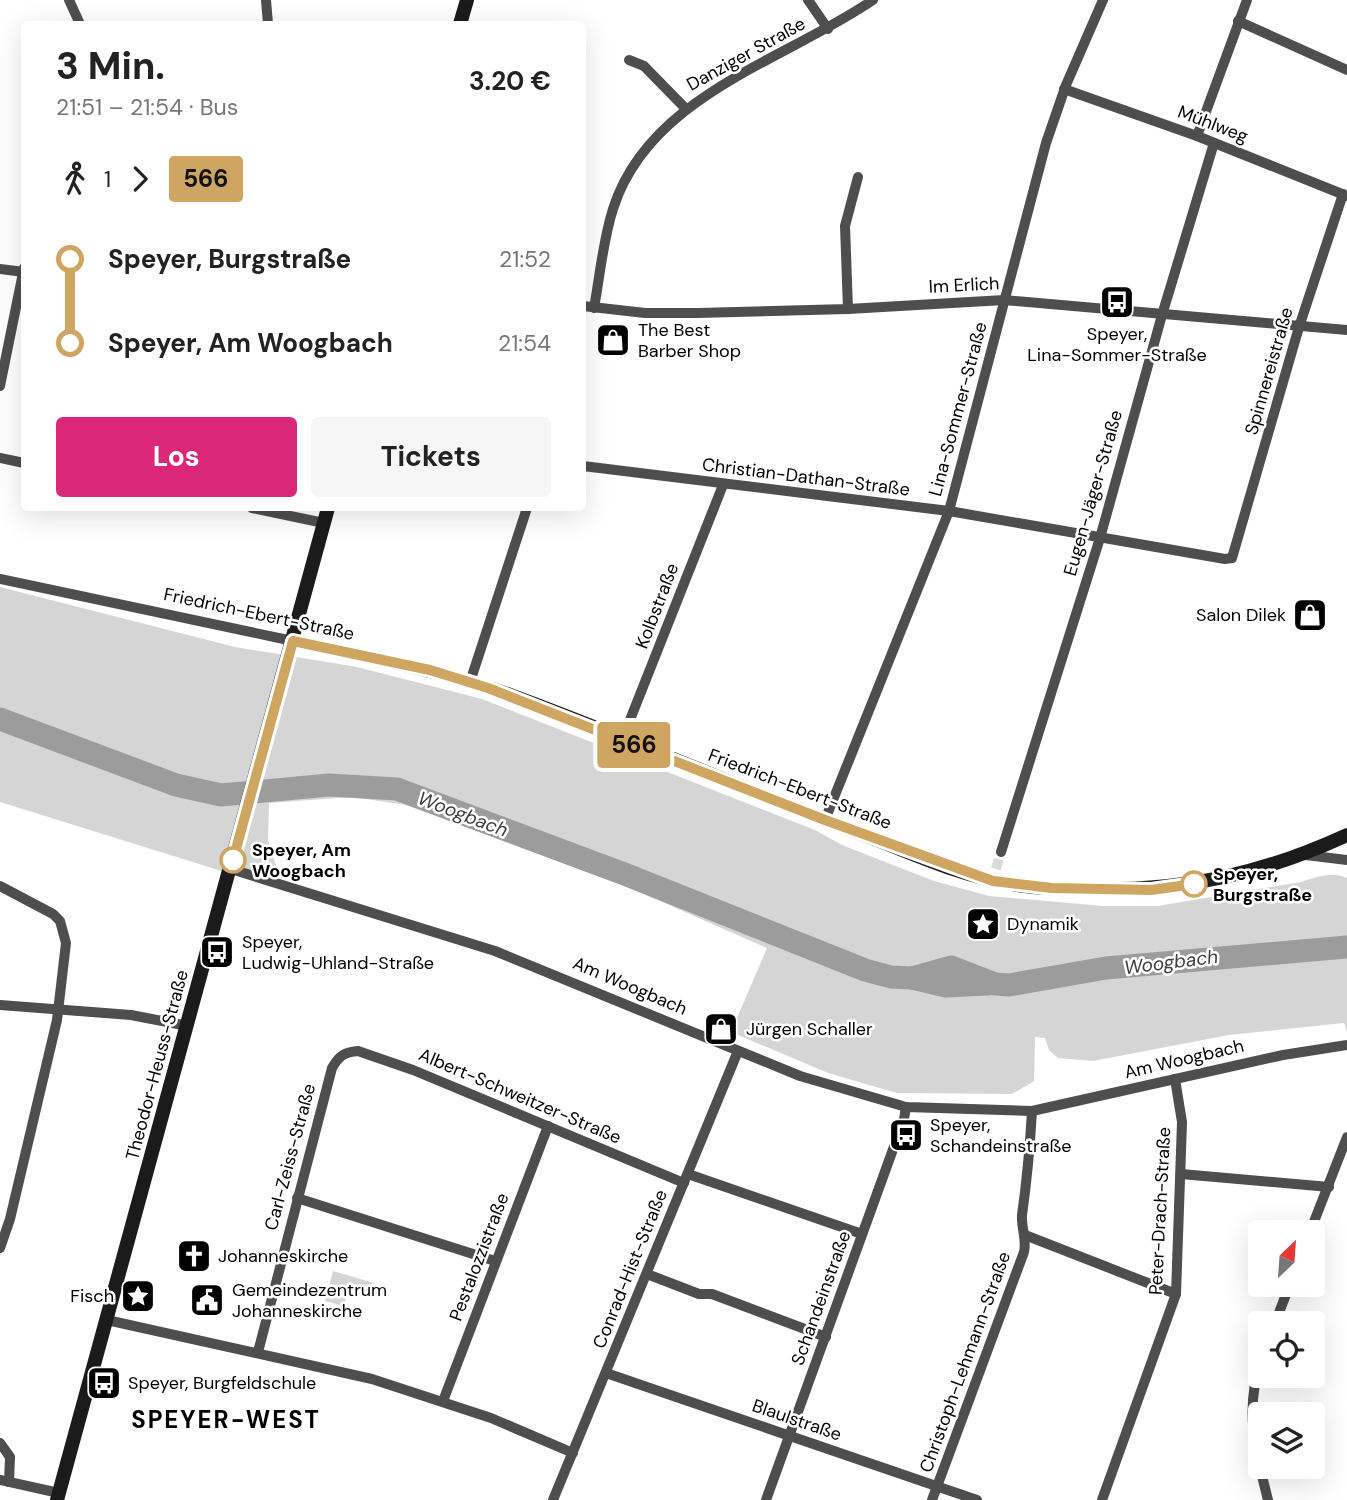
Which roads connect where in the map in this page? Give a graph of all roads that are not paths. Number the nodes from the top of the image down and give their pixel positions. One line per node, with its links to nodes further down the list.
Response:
1 (69, 0): 8 (street)
2 (265, 0): 9 (street)
3 (467, 0): 10 (main road)
4 (808, 0): 12 (street)
5 (873, 0): 12 (street, Danziger Straße)
6 (1103, 0): 15 (street, Lina-Sommer-Straße)
7 (1247, 0): 11 (street)
8 (79, 21)
9 (268, 21)
10 (461, 21)
11 (1238, 21): 14 (street); 17 (street)
12 (828, 29): 16 (street, Danziger Straße)
13 (629, 60): 16 (street)
14 (1347, 70)
15 (1064, 89): 17 (street, Mühlweg); 24 (street, Lina-Sommer-Straße)
16 (685, 109): 25 (street, Danziger Straße)
17 (1196, 136): 18 (street, Mühlweg)
18 (1214, 143): 20 (street, Mühlweg); 27 (street, Eugen-Jäger-Straße)
19 (858, 177): 26 (street)
20 (1345, 195): 28 (street, Spinnereistraße)
21 (0, 269): 22 (street)
22 (21, 271)
23 (21, 285): 30 (street)
24 (1004, 300): 26 (street, Im Erlich); 27 (street, Im Erlich); 38 (street, Lina-Sommer-Straße)
25 (589, 307): 26 (street, Im Erlich)
26 (848, 309)
27 (1162, 316): 28 (street, Im Erlich); 40 (street, Eugen-Jäger-Straße)
28 (1298, 327): 29 (street, Im Erlich); 41 (street, Spinnereistraße)
29 (1347, 330)
30 (0, 386)
31 (0, 458): 32 (street)
32 (21, 462)
33 (586, 466): 34 (street, Christian-Dathan-Straße)
34 (723, 485): 38 (street, Christian-Dathan-Straße); 45 (street, Kolbstraße)
35 (266, 511): 39 (street)
36 (327, 511): 39 (main road, Theodor-Heuss-Straße)
37 (526, 511): 44 (street)
38 (949, 511): 40 (street, Christian-Dathan-Straße); 46 (street, Lina-Sommer-Straße)
39 (324, 523): 43 (main road, Theodor-Heuss-Straße)
40 (1100, 538): 41 (street, Christian-Dathan-Straße); 48 (street, Eugen-Jäger-Straße)
41 (1232, 558)
42 (0, 579): 43 (street, Friedrich-Ebert-Straße)
43 (293, 641): 44 (main road, Friedrich-Ebert-Straße); 51 (main road, Theodor-Heuss-Straße)
44 (470, 682): 45 (main road, Friedrich-Ebert-Straße)
45 (622, 740): 46 (main road, Friedrich-Ebert-Straße)
46 (825, 820): 49 (main road, Friedrich-Ebert-Straße)
47 (1347, 835): 49 (main road, Friedrich-Ebert-Straße)
48 (1001, 852)
49 (1299, 855): 50 (street)
50 (1347, 860)
51 (231, 869): 55 (main road, Theodor-Heuss-Straße); 57 (street, Am Woogbach)
52 (0, 886): 54 (street)
53 (0, 1005): 54 (street)
54 (57, 1010): 55 (street); 71 (street)
55 (188, 1026): 75 (main road, Theodor-Heuss-Straße)
56 (1347, 1045): 59 (street, Am Woogbach)
57 (738, 1051): 60 (street, Am Woogbach); 65 (street, Conrad-Hist-Straße)
58 (341, 1055): 62 (street, Albert-Schweitzer-Straße); 67 (street, Carl-Zeiss-Straße)
59 (1175, 1079): 61 (street, Am Woogbach); 64 (street, Peter-Drach-Straße)
60 (906, 1107): 61 (street, Am Woogbach); 69 (street, Schandeinstraße)
61 (1032, 1111): 70 (street, Christoph-Lehmann-Straße)
62 (548, 1126): 65 (street, Albert-Schweitzer-Straße); 72 (street, Pestalozzistraße)
63 (1347, 1137): 66 (street)
64 (1181, 1174): 66 (street); 74 (street, Peter-Drach-Straße)
65 (686, 1179): 69 (street, Albert-Schweitzer-Straße); 73 (street, Conrad-Hist-Straße)
66 (1328, 1187): 68 (street)
67 (297, 1198): 72 (street); 77 (street, Carl-Zeiss-Straße)
68 (1315, 1220)
69 (862, 1234): 76 (street, Schandeinstraße)
70 (1024, 1235): 74 (street); 85 (street, Christoph-Lehmann-Straße)
71 (0, 1248)
72 (495, 1261): 80 (street, Pestalozzistraße)
73 (647, 1275): 76 (street); 78 (street, Conrad-Hist-Straße)
74 (1176, 1294): 91 (street, Peter-Drach-Straße)
75 (107, 1320): 77 (street); 86 (main road, Theodor-Heuss-Straße)
76 (826, 1337): 81 (street, Schandeinstraße)
77 (258, 1352): 80 (street)
78 (606, 1373): 81 (street, Blaulstraße); 83 (street, Conrad-Hist-Straße)
79 (1255, 1388): 92 (street)
80 (443, 1401): 83 (street)
81 (790, 1436): 85 (street, Blaulstraße); 88 (street, Schandeinstraße)
82 (0, 1443): 84 (street)
83 (573, 1453): 87 (street, Conrad-Hist-Straße)
84 (4, 1481): 86 (street)
85 (937, 1487): 89 (street, Christoph-Lehmann-Straße); 90 (street, Blaulstraße)
86 (58, 1497)
87 (553, 1500)
88 (766, 1500)
89 (932, 1500)
90 (977, 1500)
91 (1102, 1500)
92 (1268, 1500)

